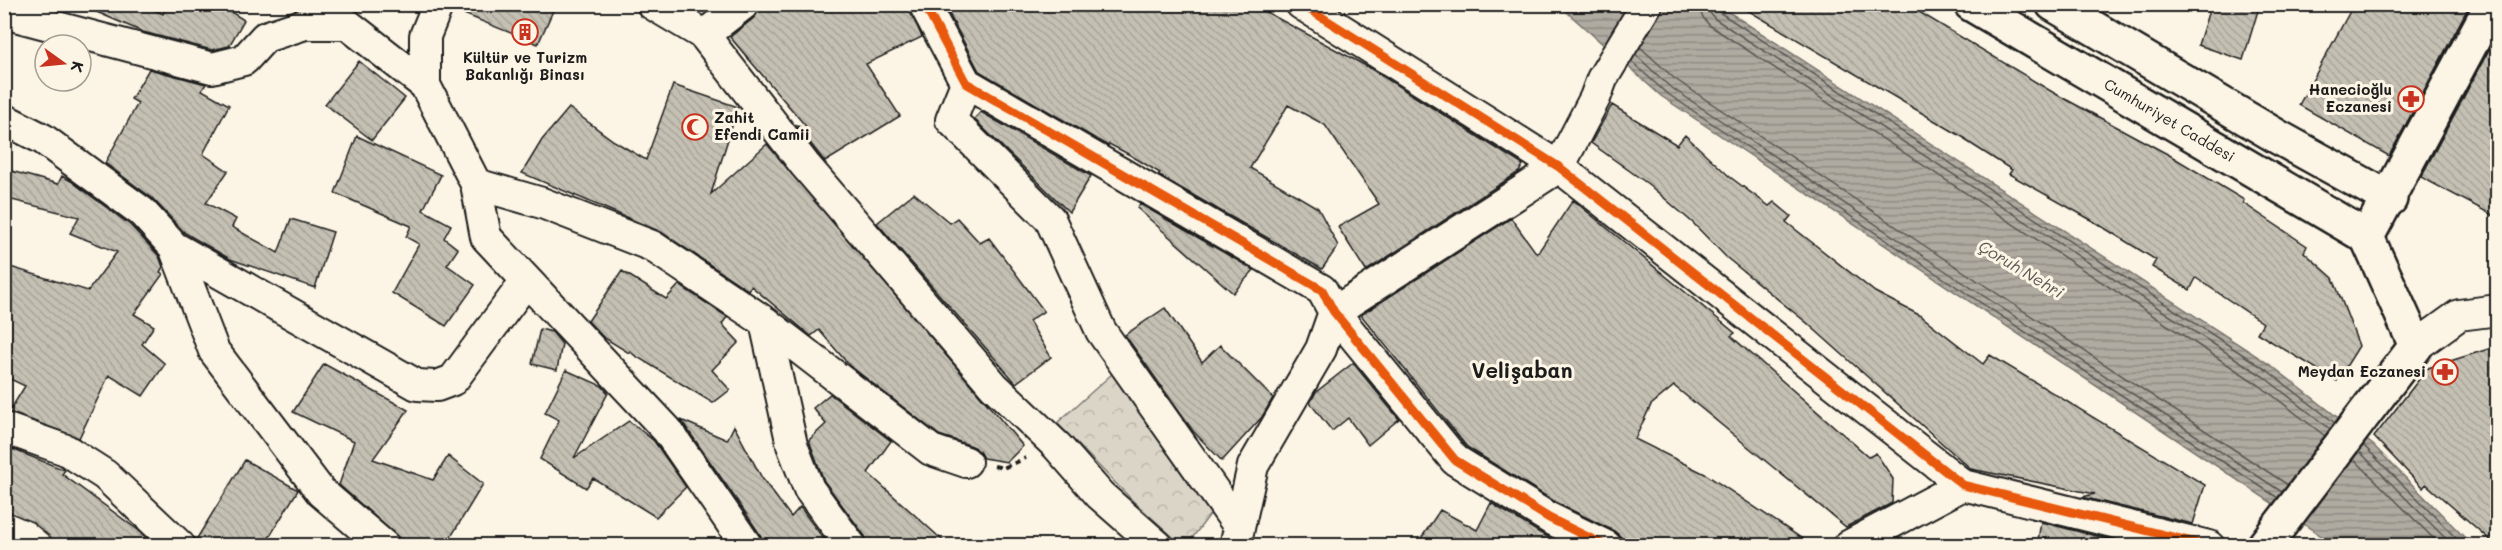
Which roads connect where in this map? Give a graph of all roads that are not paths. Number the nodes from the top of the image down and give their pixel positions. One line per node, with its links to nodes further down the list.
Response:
1 (324, 4): 12 (street)
2 (438, 4): 15 (street)
3 (652, 4): 13 (street)
4 (744, 4): 13 (street)
5 (924, 4): 14 (street)
6 (1301, 4): 17 (street)
7 (1647, 4): 17 (street)
8 (1971, 4): 20 (main road, Cumhuriyet Caddesi)
9 (2054, 4): 19 (main road)
10 (2492, 4): 19 (main road)
11 (4, 13): 12 (street)
12 (347, 24): 15 (street)
13 (704, 35): 36 (street)
14 (966, 83): 24 (street); 30 (street)
15 (425, 85): 18 (street)
16 (4, 119): 21 (street)
17 (1558, 167): 24 (street); 29 (street)
18 (476, 184): 22 (street); 25 (street)
19 (2390, 199): 20 (main road)
20 (2367, 237): 26 (main road)
21 (174, 248): 22 (street); 33 (street)
22 (526, 281): 34 (street)
23 (2498, 310): 26 (street)
24 (1334, 312): 30 (street); 37 (street)
25 (765, 322): 28 (street); 35 (street)
26 (2416, 346): 31 (main road)
27 (4, 428): 32 (street)
28 (966, 462)
29 (1963, 485): 38 (street); 39 (street)
30 (1237, 535)
31 (2269, 538)
32 (180, 546)
33 (384, 546)
34 (747, 546)
35 (851, 546)
36 (1158, 546)
37 (1606, 546)
38 (1848, 546)
39 (2209, 546)

